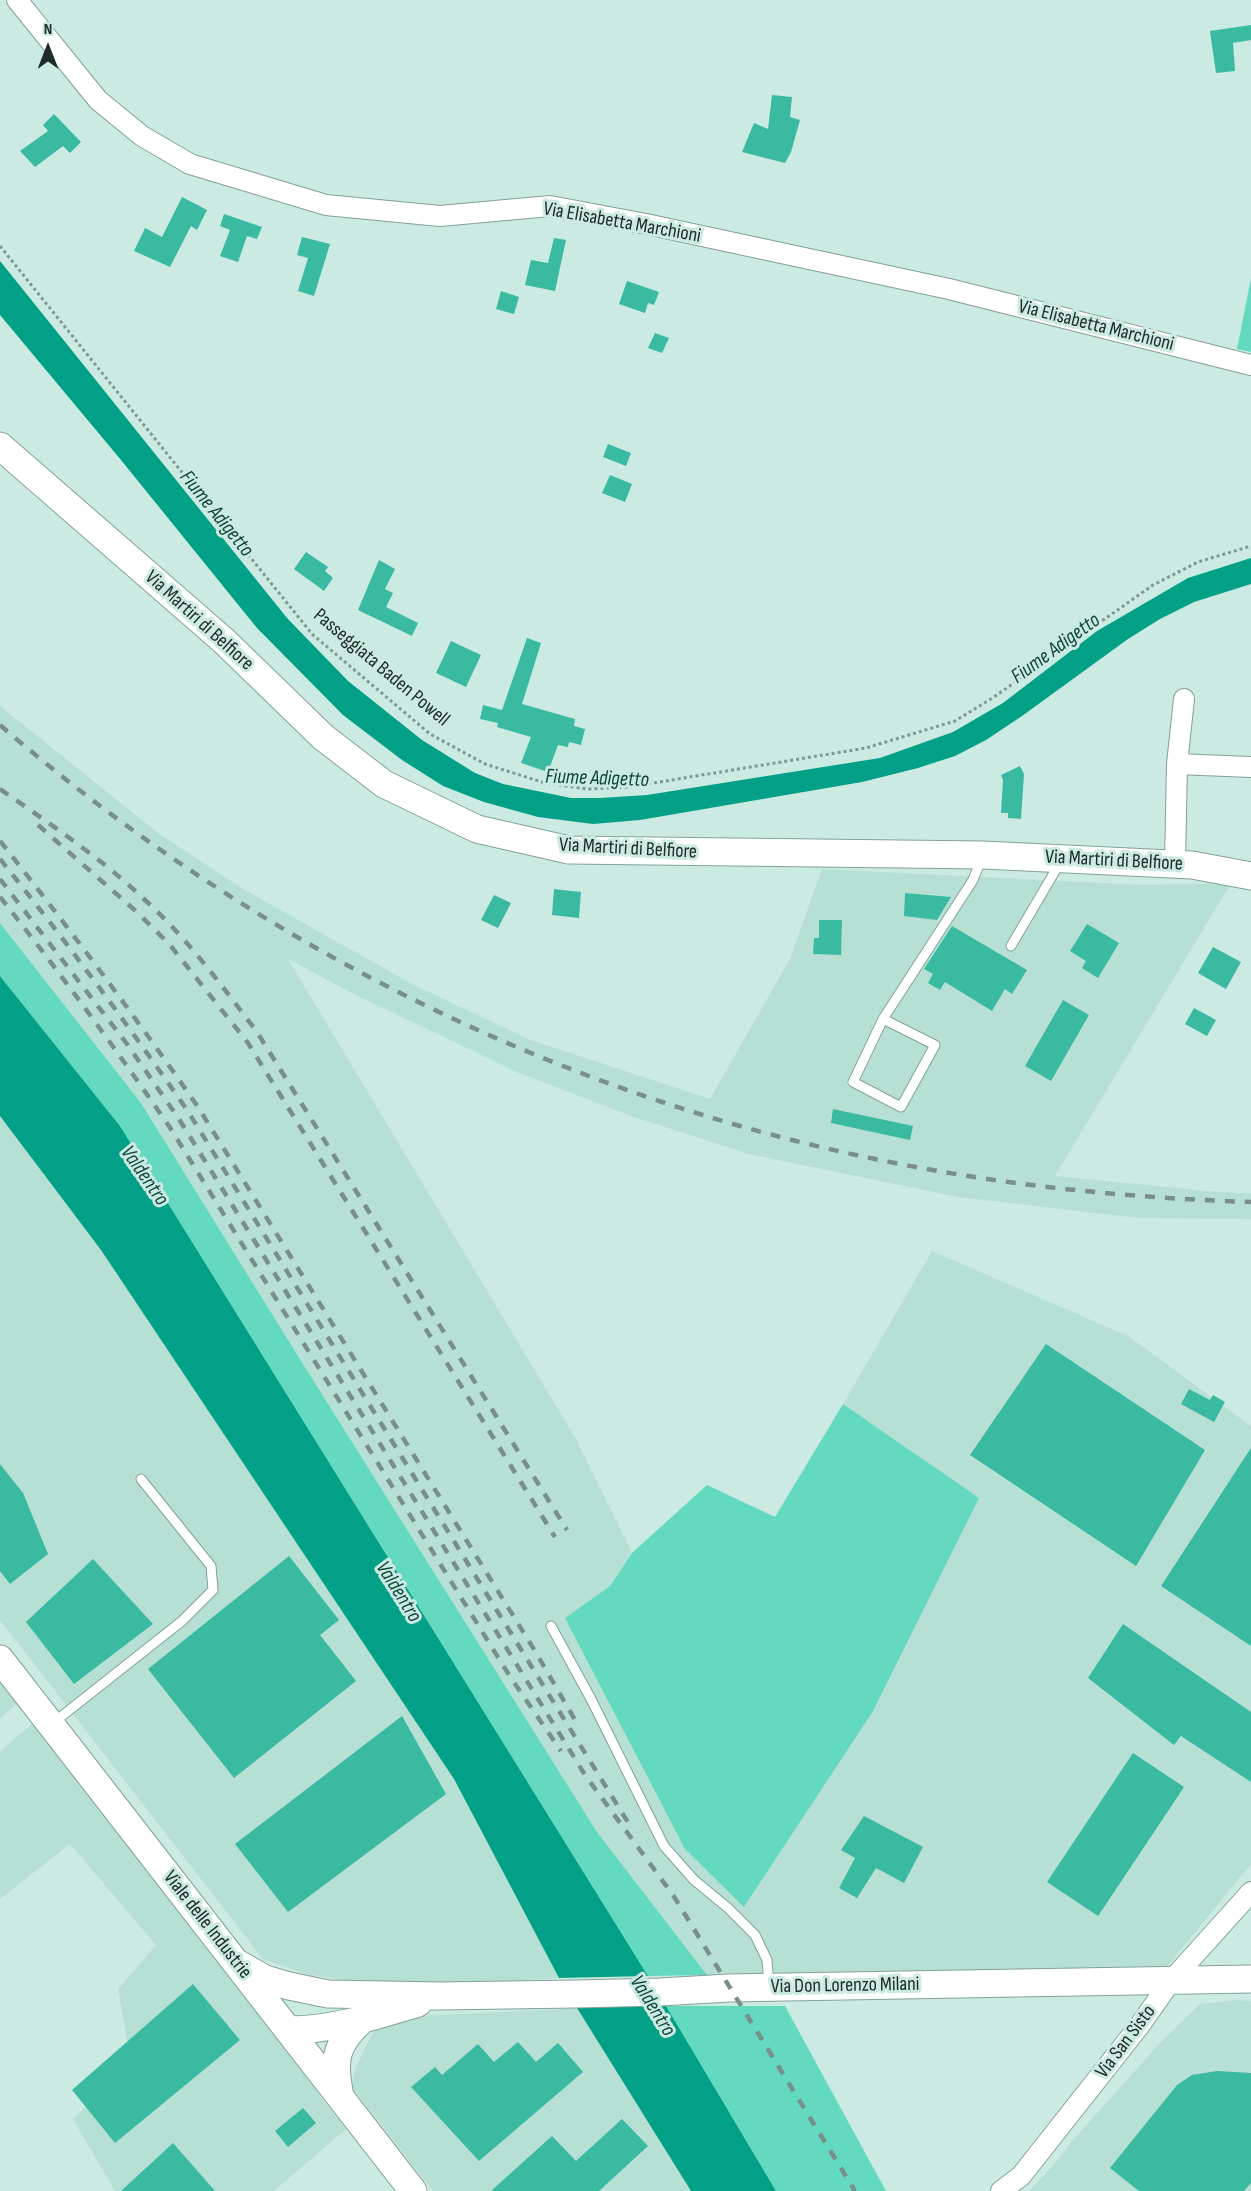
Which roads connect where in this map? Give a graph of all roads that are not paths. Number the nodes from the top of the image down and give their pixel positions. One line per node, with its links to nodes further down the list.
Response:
1 (17, 0): 2 (street, Via Elisabetta Marchioni)
2 (1251, 365)
3 (0, 446): 7 (main road, Via Martiri di Belfiore)
4 (1184, 699): 5 (street)
5 (1177, 764): 6 (street); 9 (street)
6 (1251, 767)
7 (983, 855): 8 (main road, Via Martiri di Belfiore); 12 (lane)
8 (1063, 859): 9 (main road, Via Martiri di Belfiore); 11 (lane)
9 (1175, 864): 10 (main road, Via Martiri di Belfiore)
10 (1251, 876)
11 (1011, 946)
12 (883, 1019): 12 (lane)
13 (141, 1479): 16 (lane)
14 (551, 1626): 21 (lane)
15 (0, 1659): 16 (main road, Viale delle Industrie)
16 (51, 1724): 18 (main road, Viale delle Industrie)
17 (1251, 1892): 20 (street, Via San Sisto)
18 (237, 1963): 22 (main road, Via Don Lorenzo Milani); 25 (main road, Viale delle Industrie)
19 (1251, 1979): 20 (main road, Via Don Lorenzo Milani)
20 (1171, 1981): 21 (main road, Via Don Lorenzo Milani); 28 (street, Via San Sisto)
21 (770, 1987): 23 (main road, Via Don Lorenzo Milani)
22 (328, 1994): 23 (main road, Via Don Lorenzo Milani); 25 (main road)
23 (440, 1996): 24 (main road, Via Don Lorenzo Milani)
24 (362, 2020): 25 (main road, Via Don Lorenzo Milani); 26 (main road, Via Don Lorenzo Milani)
25 (288, 2030): 26 (main road, Viale delle Industrie)
26 (340, 2098): 27 (main road, Viale delle Industrie)
27 (413, 2191)
28 (1001, 2191)

